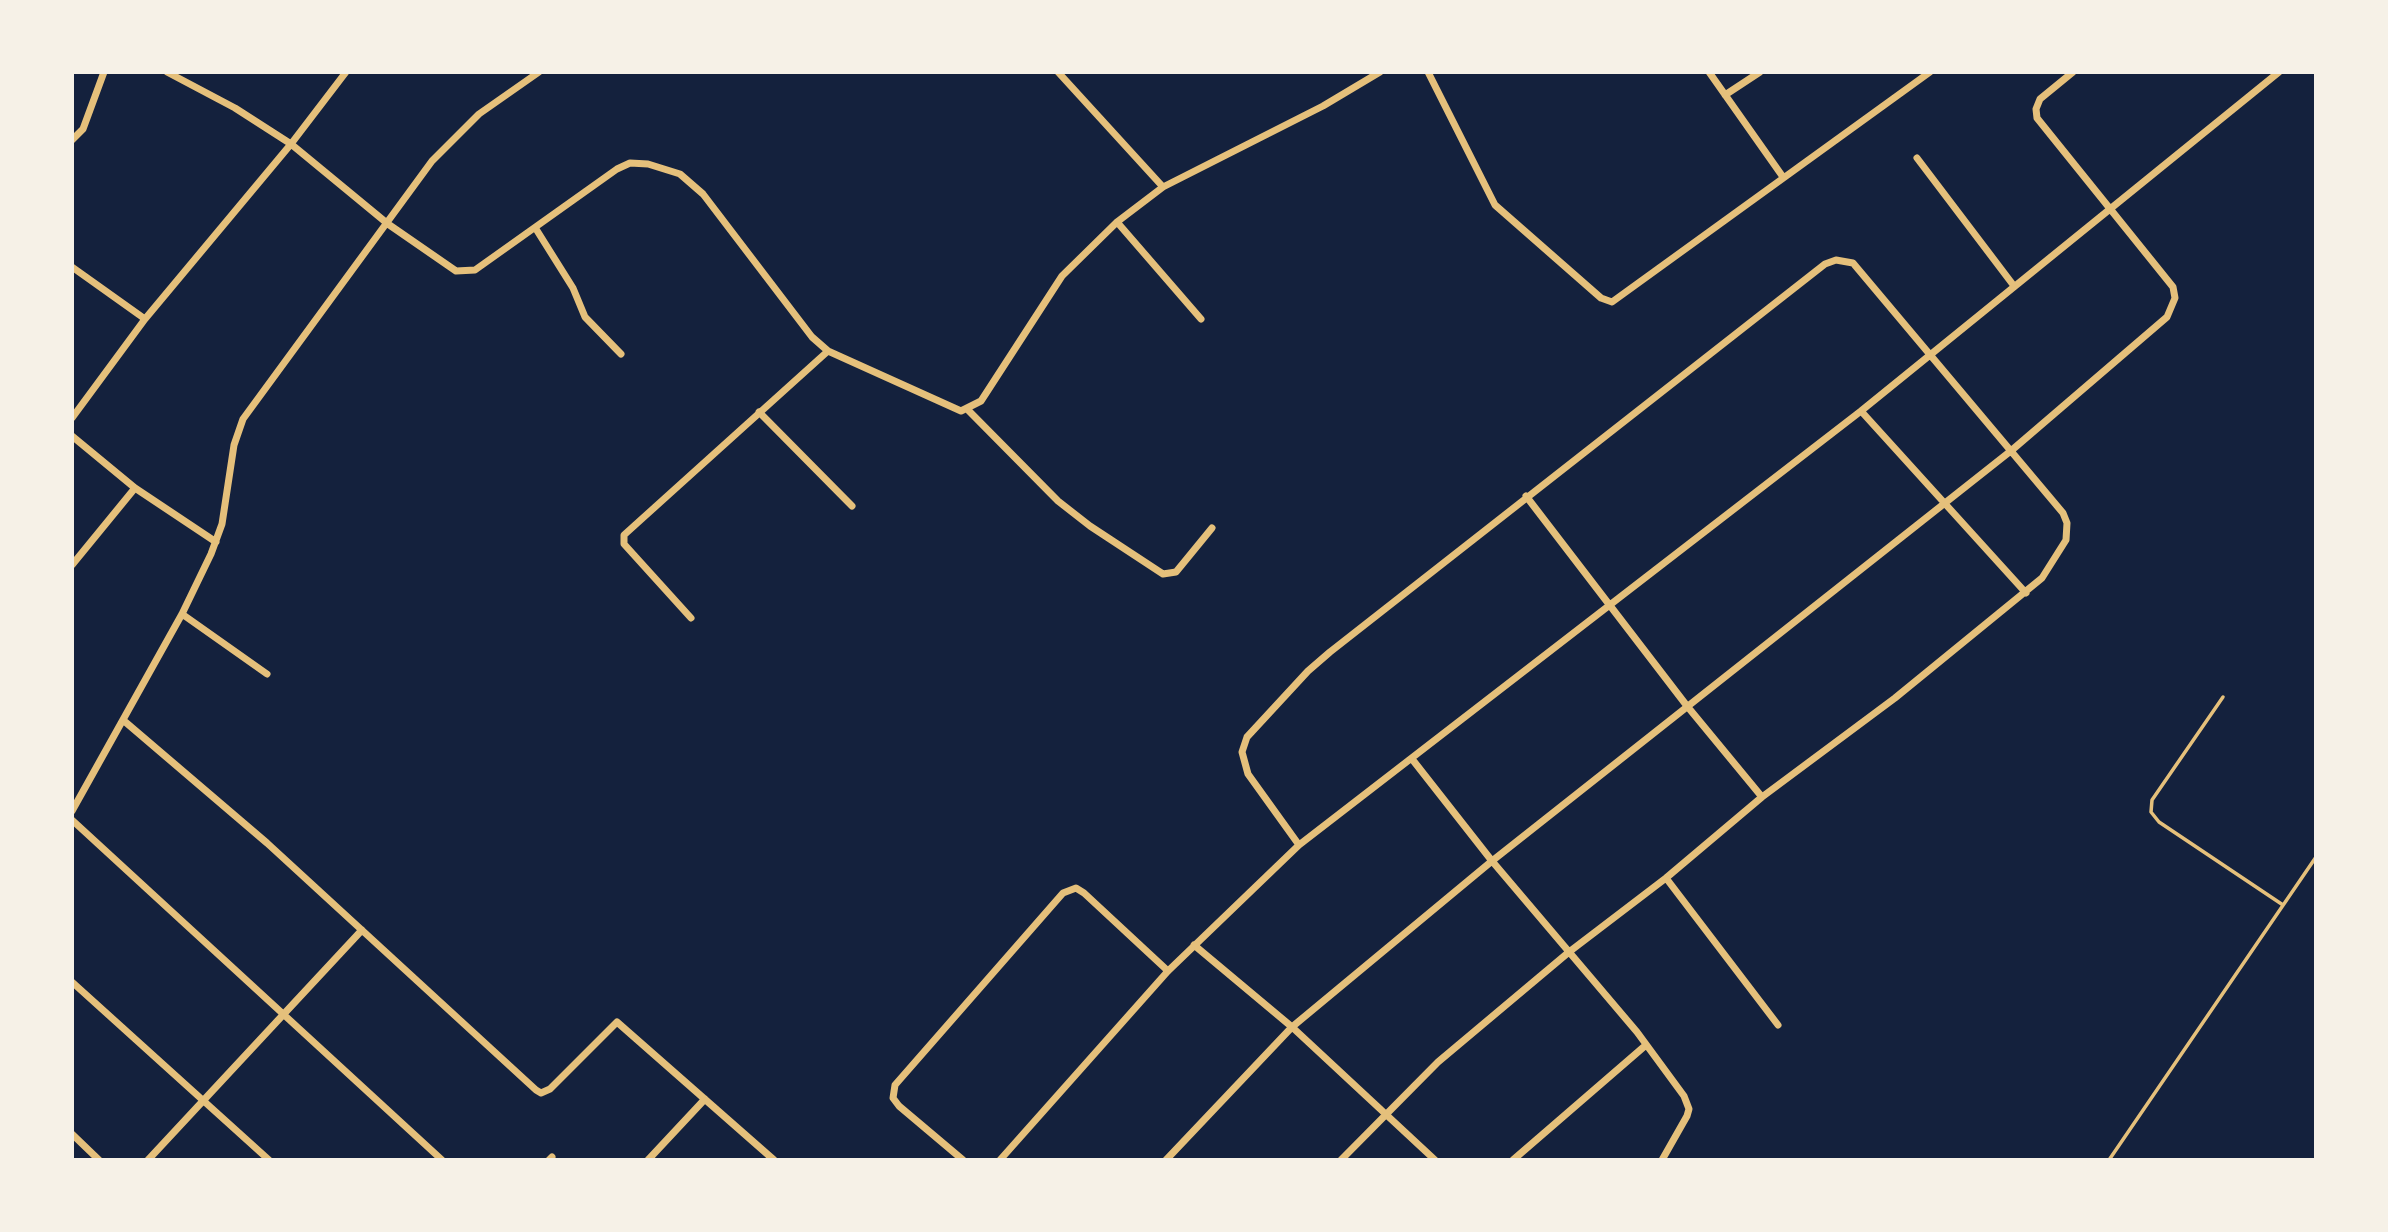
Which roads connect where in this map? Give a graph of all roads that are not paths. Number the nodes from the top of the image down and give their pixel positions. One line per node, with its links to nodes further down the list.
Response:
1 (104, 72): 14 (street)
2 (167, 72): 15 (street)
3 (346, 72): 15 (street)
4 (539, 72): 21 (street)
5 (1058, 72): 18 (street)
6 (1380, 72): 18 (street)
7 (1428, 72): 17 (street)
8 (1709, 72): 13 (street)
9 (1760, 72): 13 (street)
10 (1930, 72): 17 (street)
11 (2073, 72): 19 (street)
12 (2279, 72): 19 (street)
13 (1725, 95): 17 (street)
14 (72, 140)
15 (291, 145): 21 (street); 26 (street)
16 (1917, 158): 24 (street)
17 (1783, 177)
18 (1163, 187): 20 (street)
19 (2110, 211): 24 (street); 35 (street)
20 (1117, 222): 25 (street); 30 (street)
21 (388, 224): 22 (street); 41 (street)
22 (536, 229): 27 (street); 28 (street)
23 (72, 267): 26 (street)
24 (2014, 286): 29 (street)
25 (1201, 318)
26 (145, 319): 33 (street)
27 (828, 351): 30 (street); 32 (street)
28 (621, 354)
29 (1931, 354): 31 (street); 35 (street); 37 (street)
30 (968, 410): 40 (street)
31 (1861, 411): 38 (street); 44 (street)
32 (759, 412): 39 (street); 46 (street)
33 (72, 418)
34 (72, 436): 36 (street)
35 (2012, 450): 38 (street); 43 (street)
36 (135, 488): 41 (street); 42 (street)
37 (1526, 496): 44 (street); 54 (street)
38 (1942, 504): 43 (street); 48 (street)
39 (852, 506)
40 (1212, 528)
41 (216, 542): 45 (street)
42 (72, 565)
43 (2026, 593): 51 (street)
44 (1609, 605): 48 (street); 50 (street)
45 (182, 614): 47 (street); 49 (street)
46 (691, 618)
47 (267, 674)
48 (1687, 706): 51 (street); 55 (street)
49 (123, 720): 52 (street); 57 (street)
50 (1412, 759): 54 (street); 55 (street)
51 (1762, 797): 56 (street)
52 (72, 811)
53 (72, 820): 62 (street)
54 (1300, 845): 58 (street)
55 (1492, 861): 59 (street); 64 (street)
56 (1666, 878): 59 (street); 63 (street)
57 (362, 930): 62 (street); 66 (street)
58 (1194, 944): 60 (street); 64 (street)
59 (1569, 952): 65 (street); 68 (street)
60 (1168, 971): 76 (street); 77 (street)
61 (72, 982): 67 (street)
62 (285, 1014): 67 (street); 73 (street)
63 (1778, 1024)
64 (1292, 1027): 68 (street); 78 (street)
65 (1646, 1045): 81 (street); 82 (street)
66 (705, 1099): 74 (street); 75 (street)
67 (204, 1101): 71 (street); 72 (street)
68 (1385, 1112): 79 (street); 80 (street)
69 (72, 1135): 70 (street)
70 (99, 1160)
71 (148, 1160)
72 (269, 1160)
73 (442, 1160)
74 (648, 1160)
75 (774, 1160)
76 (963, 1160)
77 (1000, 1160)
78 (1166, 1160)
79 (1341, 1160)
80 (1435, 1160)
81 (1513, 1160)
82 (1662, 1160)

